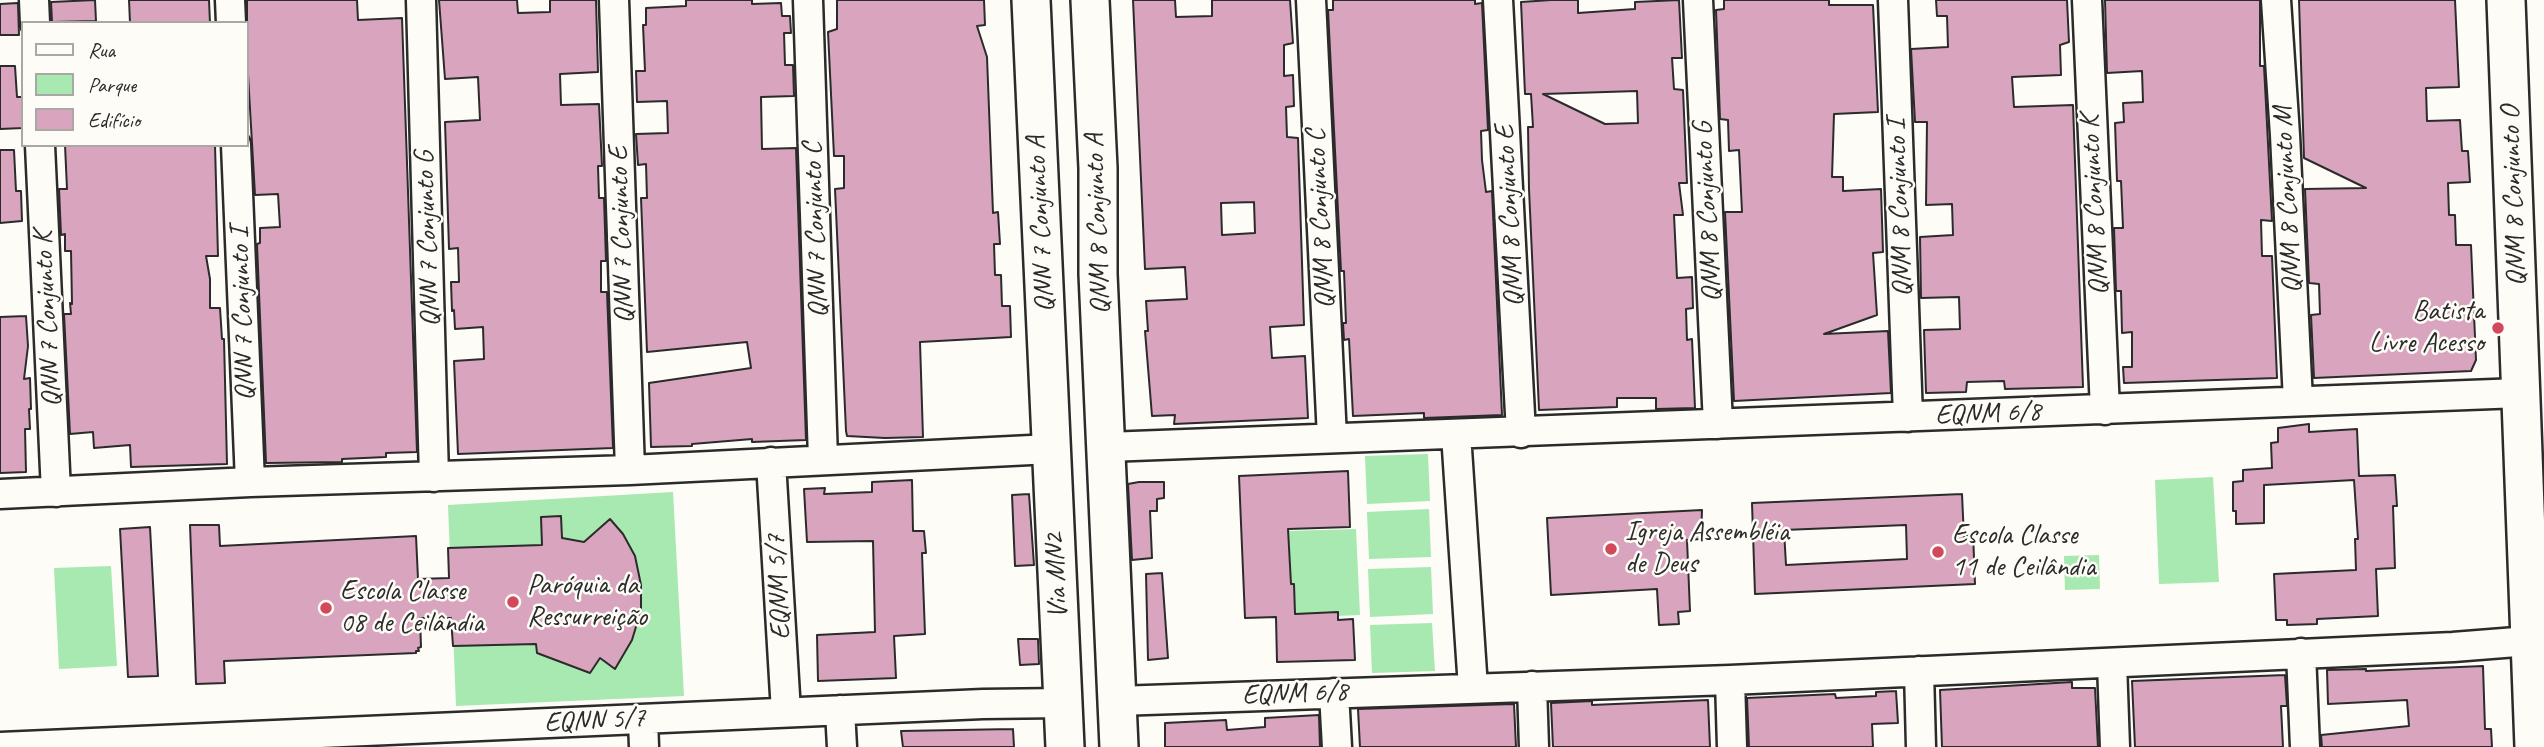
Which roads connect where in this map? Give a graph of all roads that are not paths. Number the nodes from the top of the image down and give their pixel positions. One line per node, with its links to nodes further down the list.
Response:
1 (34, 0): 16 (street)
2 (230, 0): 17 (street)
3 (421, 0): 37 (street, QNN 7 Conjunto G)
4 (614, 0): 36 (street, QNN 7 Conjunto E)
5 (808, 0): 34 (street, QNN 7 Conjunto C)
6 (1031, 0): 23 (main road, QNN 7 Conjunto A)
7 (1044, 0): 20 (main road)
8 (1090, 0): 20 (main road, QNM 8 Conjunto A)
9 (1311, 0): 31 (street, QNM 8 Conjunto C)
10 (1499, 0): 29 (street, QNM 8 Conjunto E)
11 (1698, 0): 28 (street, QNM 8 Conjunto G)
12 (1893, 0): 27 (street, QNM 8 Conjunto I)
13 (2087, 0): 26 (street, QNM 8 Conjunto K)
14 (2276, 0): 25 (street, QNM 8 Conjunto M)
15 (2507, 13): 21 (main road); 22 (main road, QNM 8 Conjunto O)
16 (35, 21)
17 (231, 21)
18 (40, 147): 39 (street, QNN 7 Conjunto K)
19 (236, 147): 38 (street, QNN 7 Conjunto I)
20 (1098, 168): 33 (main road, QNM 8 Conjunto A)
21 (2544, 187)
22 (2530, 224): 24 (main road, QNM 8 Conjunto O)
23 (1042, 254): 32 (main road, QNN 7 Conjunto A); 33 (main road)
24 (2520, 393): 25 (street, EQNM 6/8); 41 (main road, QNM 8 Conjunto O)
25 (2298, 401): 26 (street, EQNM 6/8)
26 (2105, 410): 27 (street, EQNM 6/8)
27 (1909, 416): 28 (street, EQNM 6/8)
28 (1718, 424): 29 (street, EQNM 6/8)
29 (1521, 433): 30 (street, EQNM 6/8)
30 (1456, 435): 31 (street, EQNM 6/8); 47 (street)
31 (1332, 438): 33 (street, EQNM 6/8)
32 (1051, 449): 34 (street); 48 (main road, Via MN2)
33 (1108, 457): 50 (main road, Via MN2)
34 (823, 459): 35 (street)
35 (771, 462): 36 (street); 52 (street, EQNM 5/7)
36 (630, 470): 37 (street)
37 (434, 477): 38 (street)
38 (250, 482): 39 (street)
39 (56, 492): 40 (street)
40 (0, 494)
41 (2529, 641): 42 (street, EQNM 6/8); 69 (main road, QNM 8 Conjunto O)
42 (2301, 653): 43 (street, EQNM 6/8); 68 (street)
43 (2112, 663): 44 (street, EQNM 6/8); 67 (street)
44 (1919, 671): 45 (street, EQNM 6/8); 66 (street)
45 (1730, 680): 46 (street, EQNM 6/8); 65 (street)
46 (1532, 686): 47 (street, EQNM 6/8); 64 (street)
47 (1473, 688): 49 (street, EQNM 6/8)
48 (1063, 690): 51 (street, EQNN 5/7); 60 (main road); 61 (main road)
49 (1334, 693): 50 (street, EQNM 6/8); 63 (street)
50 (1116, 701): 62 (main road, Via MN2)
51 (840, 710): 52 (street, EQNN 5/7); 59 (street)
52 (786, 712): 53 (street, EQNN 5/7)
53 (643, 719): 54 (street, EQNN 5/7); 58 (street)
54 (447, 737): 55 (street, EQNN 5/7)
55 (257, 742): 56 (street, EQNN 5/7)
56 (65, 746): 57 (street, EQNN 5/7)
57 (0, 747)
58 (644, 747)
59 (842, 747)
60 (1065, 747)
61 (1077, 747)
62 (1119, 747)
63 (1337, 747)
64 (1534, 747)
65 (1732, 747)
66 (1921, 747)
67 (2115, 747)
68 (2305, 747)
69 (2534, 747)

